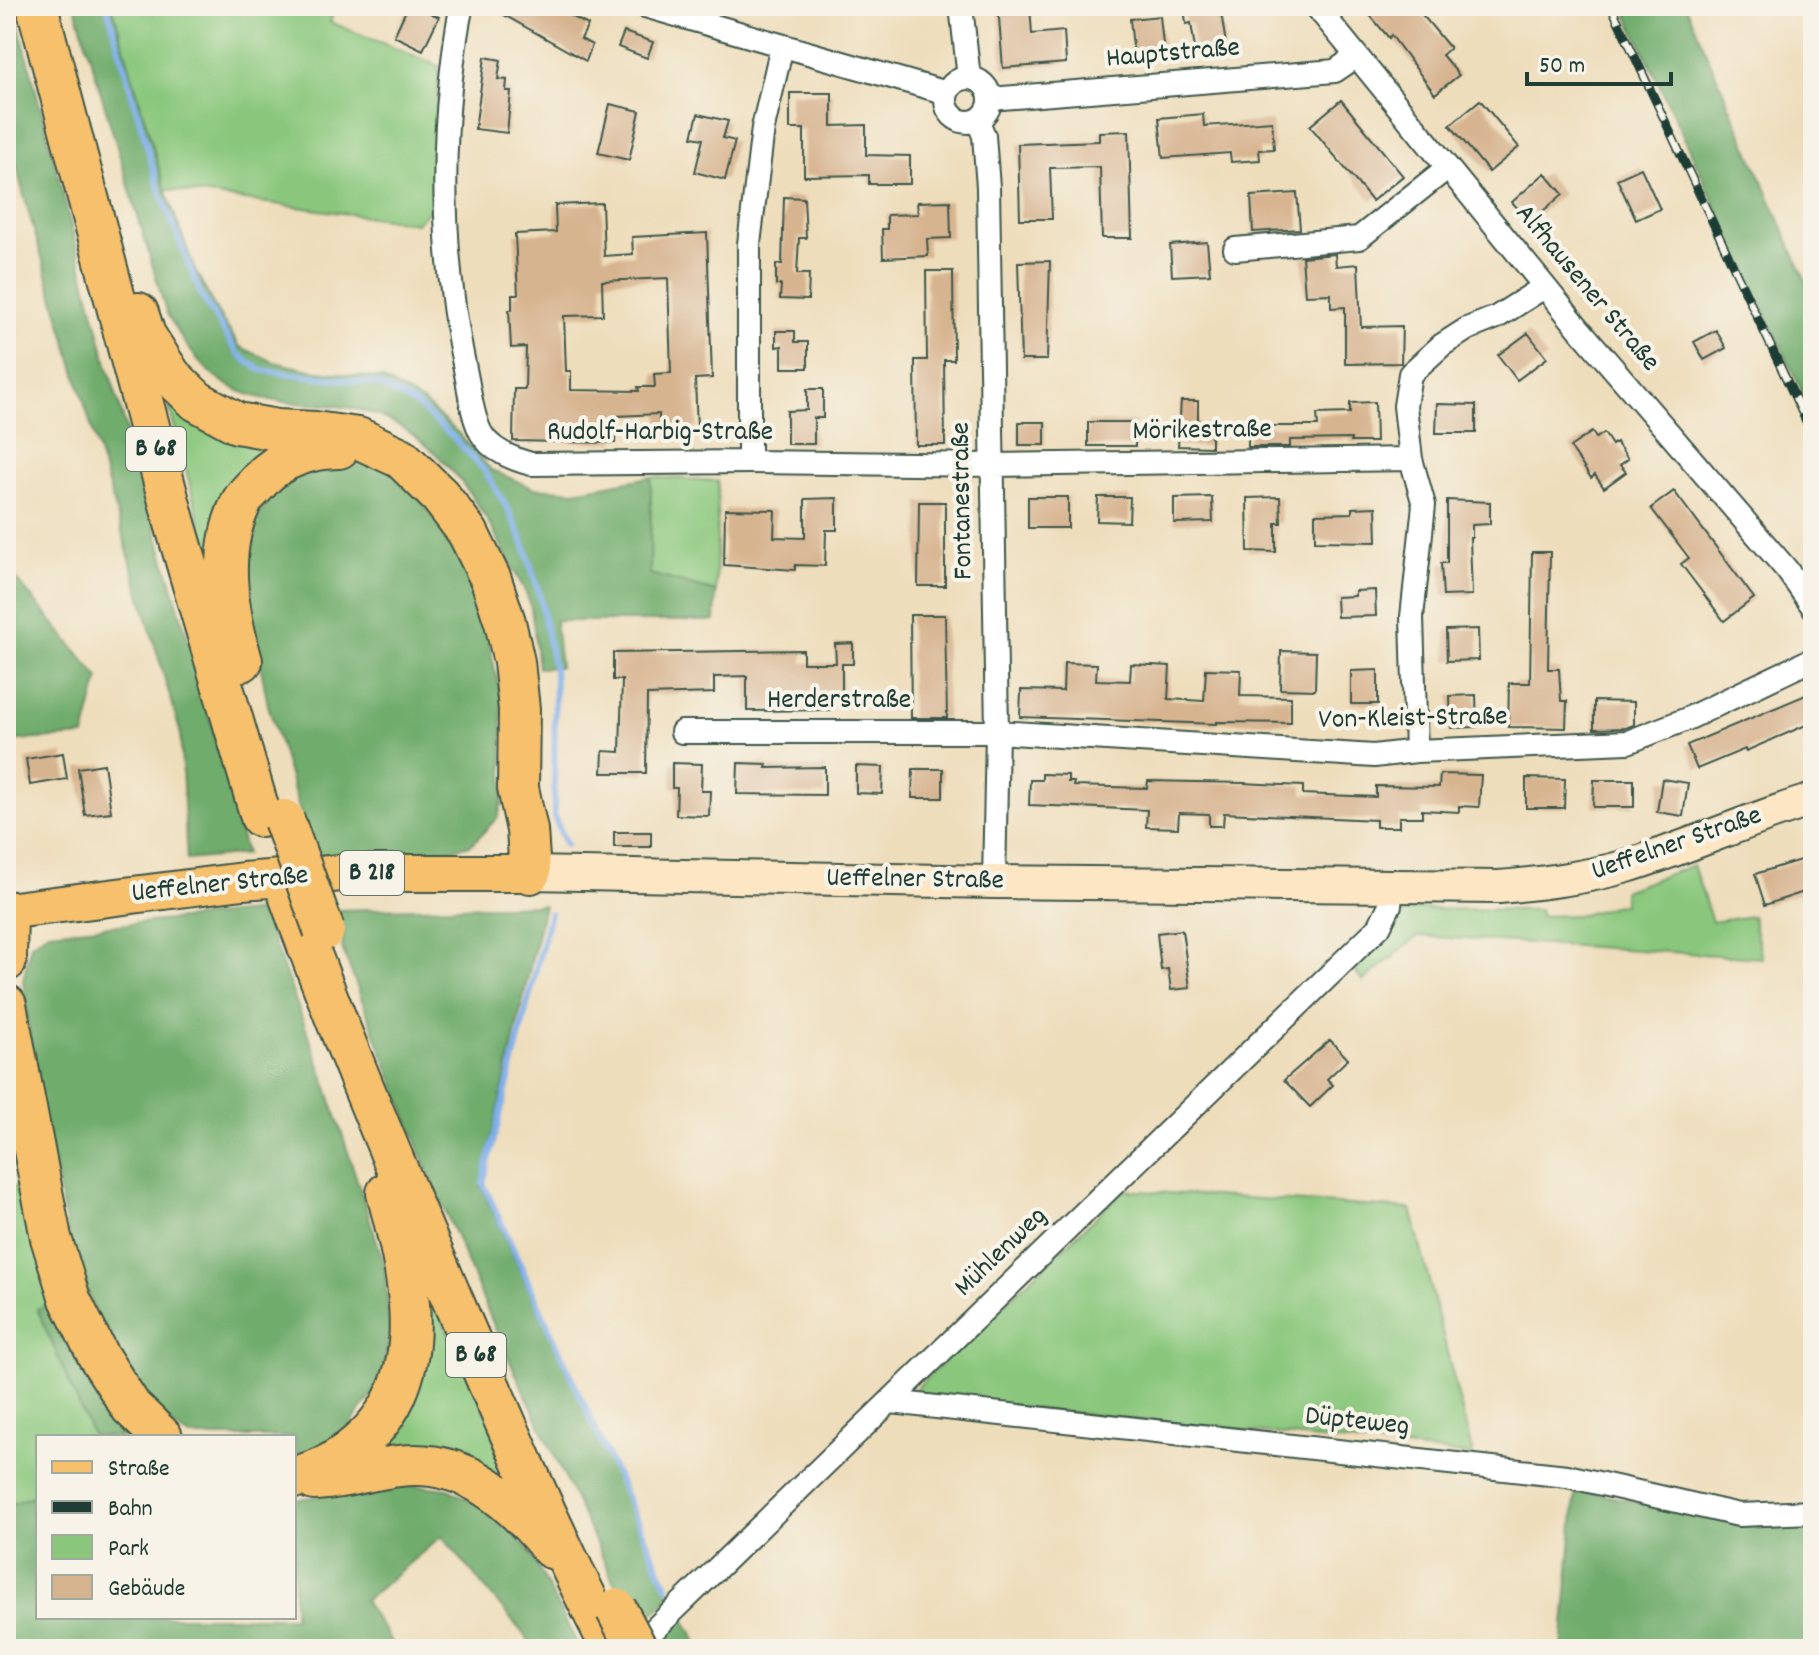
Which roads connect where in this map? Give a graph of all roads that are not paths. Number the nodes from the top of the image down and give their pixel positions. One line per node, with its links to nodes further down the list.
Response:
1 (37, 6): 14 (highway, B 68)
2 (462, 6): 18 (street, Rudolf-Harbig-Straße)
3 (645, 6): 6 (street)
4 (961, 6): 8 (street)
5 (1316, 6): 7 (street, Alfhausener Straße)
6 (782, 46): 9 (street); 18 (street)
7 (1357, 56): 10 (street, Hauptstraße); 12 (street, Alfhausener Straße)
8 (969, 78): 9 (street); 10 (street)
9 (947, 93): 11 (street)
10 (990, 99): 11 (street)
11 (978, 121): 19 (street, Fontanestraße)
12 (1447, 168): 13 (street); 15 (street, Alfhausener Straße)
13 (1235, 249)
14 (106, 264): 16 (highway, B 68); 21 (highway, B 68)
15 (1544, 287): 17 (street); 20 (street, Alfhausener Straße)
16 (383, 451): 21 (highway); 27 (highway)
17 (1411, 459): 19 (street, Mörikestraße); 25 (street)
18 (749, 462): 19 (street, Rudolf-Harbig-Straße)
19 (993, 465): 24 (street, Fontanestraße)
20 (1813, 607)
21 (221, 631): 31 (highway, B 68, bridge)
22 (1813, 659): 25 (street, Von-Kleist-Straße)
23 (682, 732): 24 (street, Herderstraße)
24 (997, 732): 25 (street, Von-Kleist-Straße); 28 (street, Fontanestraße)
25 (1416, 751)
26 (1813, 800): 29 (street, Ueffelner Straße)
27 (516, 873): 28 (street, Ueffelner Straße); 30 (main road, Ueffelner Straße / B 218)
28 (994, 882): 29 (street, Ueffelner Straße)
29 (1392, 887): 35 (street, Mühlenweg)
30 (6, 911): 32 (highway)
31 (313, 930): 34 (highway, B 68); 40 (highway, B 68)
32 (6, 961)
33 (6, 1005): 36 (highway)
34 (372, 1111): 37 (highway, B 68); 40 (highway, B 68)
35 (891, 1402): 39 (street, Düpteweg); 41 (street, Mühlenweg)
36 (160, 1435)
37 (296, 1479)
38 (296, 1480): 40 (highway, B 68)
39 (1813, 1512)
40 (603, 1620): 41 (highway, B 68, bridge)
41 (636, 1649)

